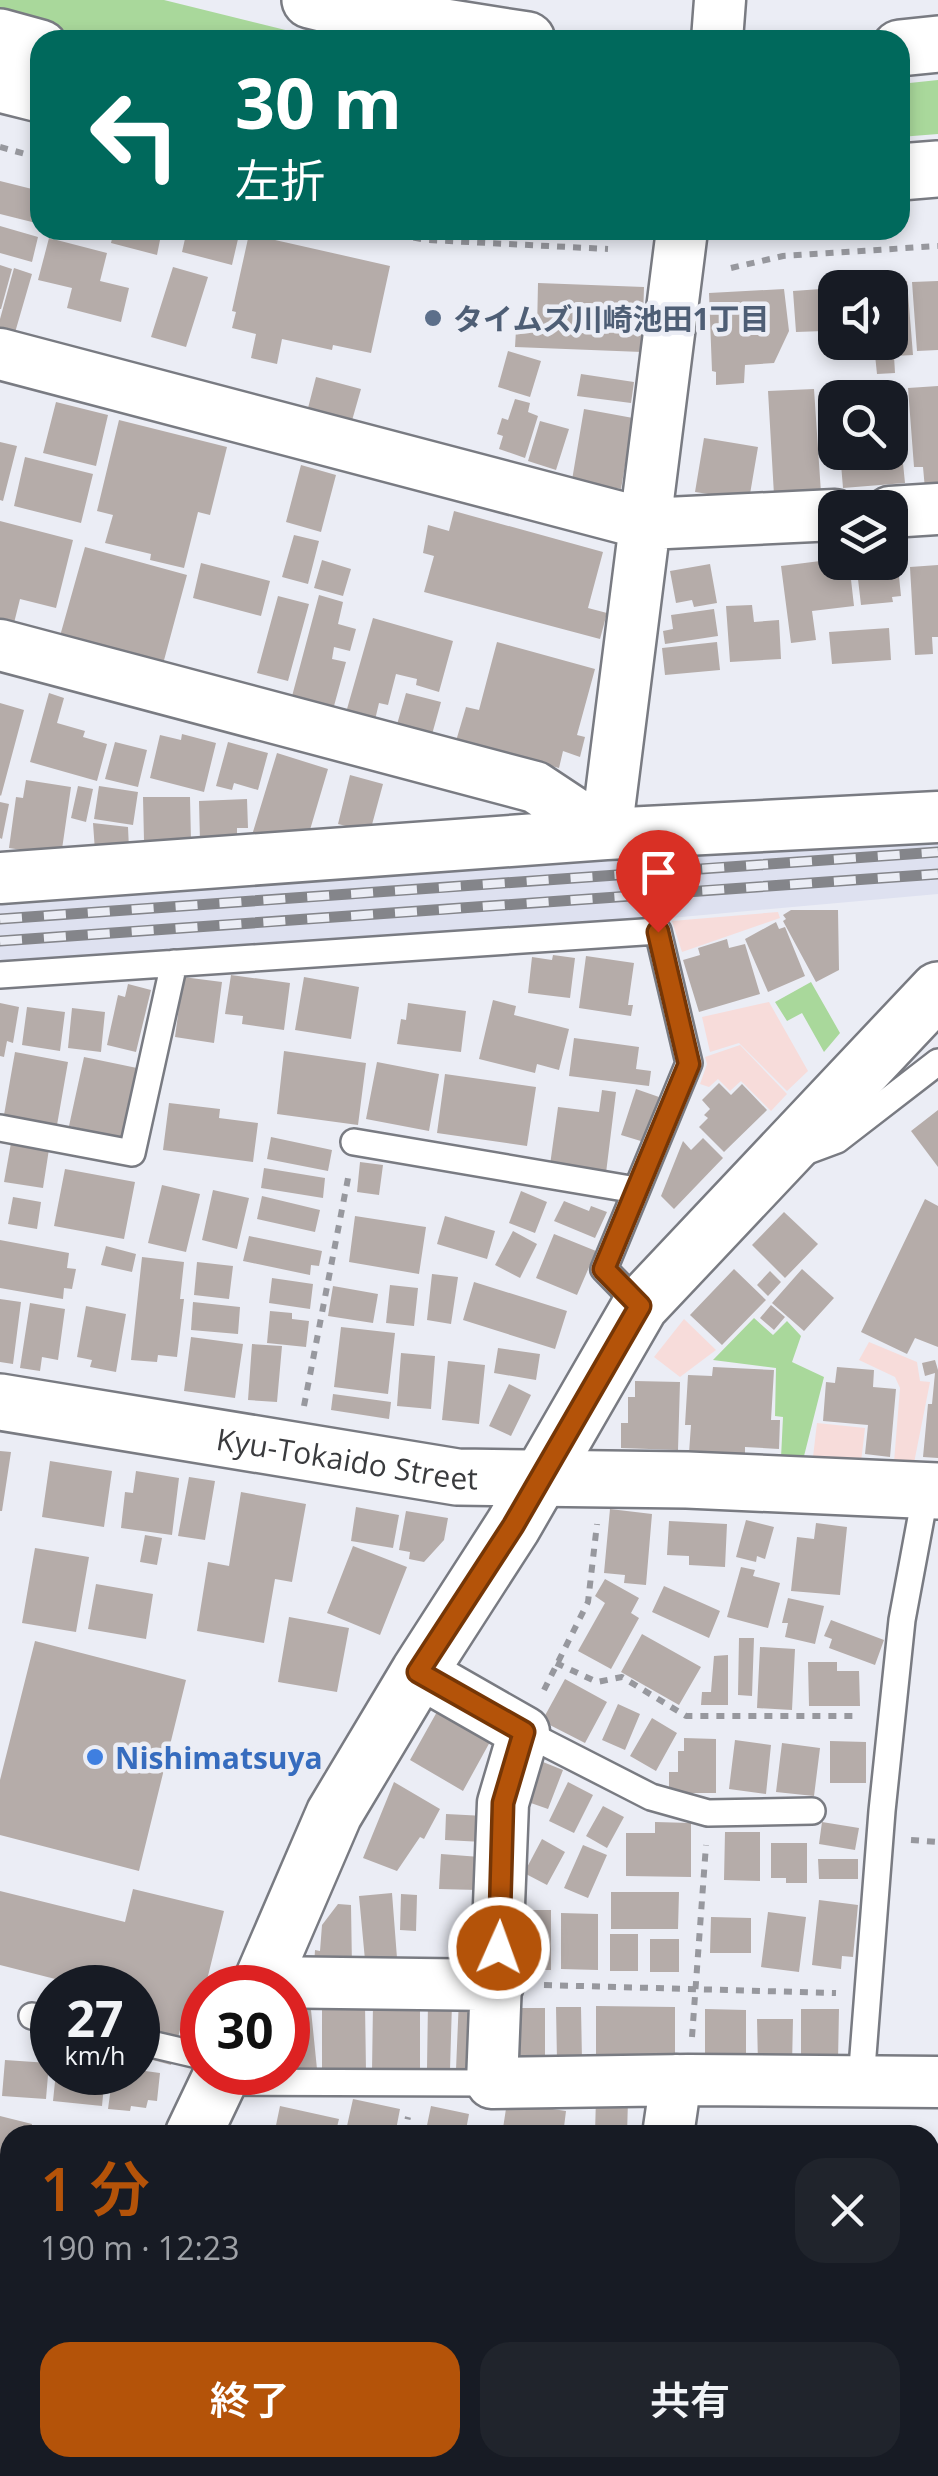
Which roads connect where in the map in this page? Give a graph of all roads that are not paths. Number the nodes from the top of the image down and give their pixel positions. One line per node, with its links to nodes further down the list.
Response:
1 (310, 0): 3 (main road)
2 (720, 0): 4 (street)
3 (464, 30)
4 (718, 30)
5 (0, 38): 7 (main road)
6 (938, 44): 8 (main road)
7 (30, 46)
8 (910, 47)
9 (0, 84): 10 (main road)
10 (30, 92)
11 (938, 169): 12 (main road)
12 (910, 171)
13 (681, 240): 18 (street)
14 (0, 354): 18 (street)
15 (938, 509): 16 (street)
16 (908, 511)
17 (818, 515): 18 (street)
18 (646, 524): 21 (street)
19 (0, 645): 21 (street)
20 (938, 817): 21 (street)
21 (606, 834): 22 (street)
22 (0, 878)
23 (174, 963): 24 (lane); 27 (lane); 30 (lane)
24 (0, 976)
25 (938, 990): 29 (main road)
26 (938, 1062): 29 (lane)
27 (0, 1128)
28 (354, 1142): 30 (lane)
29 (775, 1164): 31 (main road)
30 (636, 1190): 31 (lane)
31 (640, 1306): 33 (main road)
32 (0, 1402): 33 (main road, Kyu-Tokaido Street)
33 (542, 1476): 34 (main road, Kyu-Tokaido Street); 35 (main road)
34 (932, 1491): 43 (lane)
35 (418, 1672): 36 (street); 38 (main road)
36 (524, 1732): 37 (lane); 40 (street)
37 (812, 1811)
38 (269, 1965)
39 (310, 1985): 40 (street)
40 (498, 1985): 45 (street)
41 (310, 2074): 45 (lane)
42 (682, 2080): 43 (street); 45 (street); 48 (street)
43 (861, 2082): 44 (street)
44 (938, 2082)
45 (492, 2083)
46 (206, 2095): 47 (main road)
47 (196, 2125)
48 (671, 2125)

